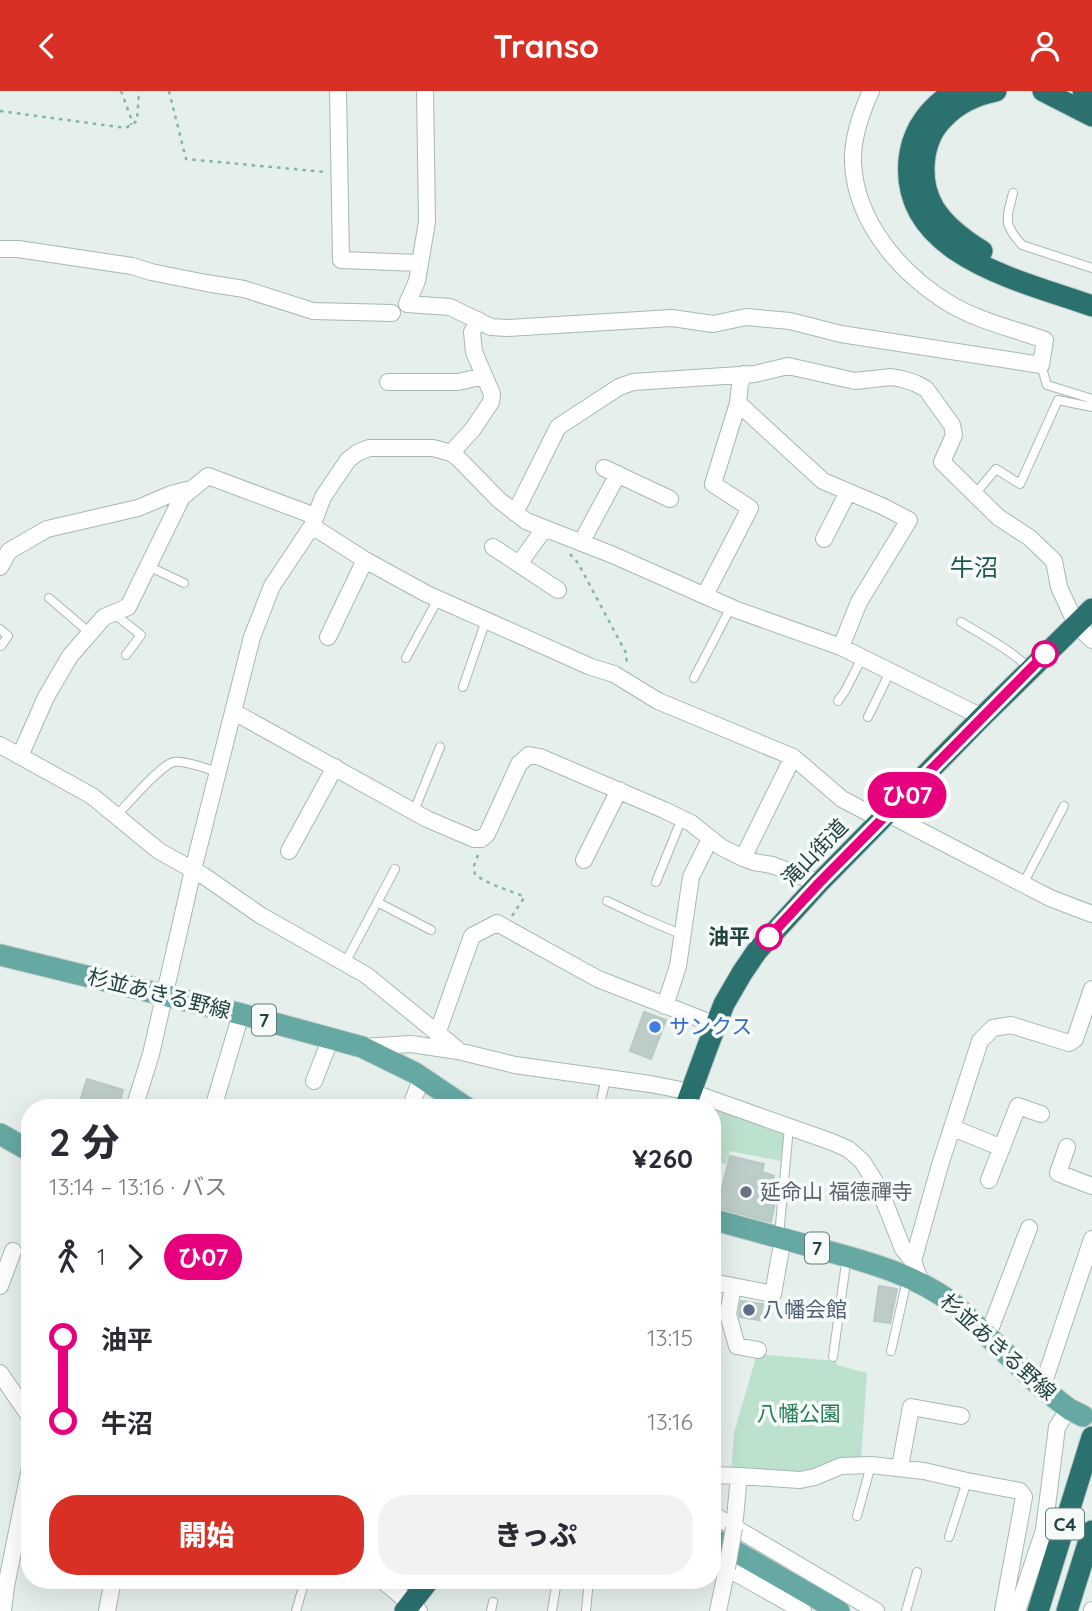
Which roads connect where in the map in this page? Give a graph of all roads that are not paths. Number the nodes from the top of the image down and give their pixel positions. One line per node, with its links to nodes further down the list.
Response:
1 (338, 91): 14 (street)
2 (425, 91): 14 (street)
3 (871, 91): 20 (street)
4 (996, 91): 8 (highway)
5 (1083, 91): 7 (highway)
6 (1046, 92): 9 (highway); 10 (highway); 11 (highway)
7 (1092, 94)
8 (954, 97): 16 (highway); 17 (highway)
9 (1092, 106)
10 (1092, 116)
11 (1092, 128)
12 (1013, 193): 15 (lane)
13 (0, 249): 18 (street)
14 (419, 263): 19 (street)
15 (1092, 268)
16 (1092, 293)
17 (1092, 306)
18 (392, 313)
19 (478, 320): 20 (street); 22 (street)
20 (1041, 365): 24 (lane)
21 (744, 374): 25 (street); 30 (street); 32 (street)
22 (484, 376): 23 (street); 27 (street)
23 (388, 382)
24 (1092, 399)
25 (738, 403): 29 (street); 44 (street)
26 (1092, 407): 30 (lane)
27 (451, 453): 32 (street); 33 (street)
28 (191, 489): 33 (street); 40 (street); 41 (street)
29 (848, 492): 35 (street); 58 (street)
30 (975, 494): 52 (street)
31 (670, 499): 37 (street)
32 (516, 513): 34 (street)
33 (314, 521): 38 (street); 67 (street)
34 (544, 529): 37 (street); 39 (street)
35 (824, 540)
36 (493, 547): 39 (street)
37 (575, 547): 44 (street)
38 (365, 561): 46 (street); 55 (street)
39 (519, 564): 43 (street)
40 (148, 566): 42 (lane); 49 (street)
41 (0, 568)
42 (184, 583)
43 (558, 590)
44 (705, 595): 47 (street)
45 (48, 598): 54 (lane)
46 (438, 599): 50 (street); 60 (lane)
47 (731, 607): 58 (street); 64 (lane)
48 (1092, 608): 52 (highway, 滝山街道)
49 (113, 613): 54 (street); 59 (lane)
50 (486, 620): 65 (lane); 73 (street)
51 (961, 622): 62 (lane)
52 (1076, 624): 56 (street); 62 (highway, 滝山街道)
53 (0, 629): 57 (lane)
54 (90, 633): 72 (street)
55 (328, 637)
56 (1092, 640)
57 (1, 646)
58 (841, 647): 61 (street)
59 (126, 655)
60 (406, 658)
61 (862, 658): 63 (street); 66 (lane)
62 (1030, 669): 69 (highway, 滝山街道)
63 (890, 672): 68 (lane); 69 (street)
64 (694, 678)
65 (463, 687)
66 (838, 701)
67 (234, 712): 74 (street); 75 (street)
68 (868, 717)
69 (982, 717): 80 (highway, 滝山街道)
70 (0, 745): 72 (street)
71 (440, 747): 78 (lane)
72 (20, 756): 79 (street)
73 (793, 757): 80 (street); 84 (street)
74 (335, 767): 78 (street); 83 (street)
75 (218, 772): 79 (lane); 87 (street)
76 (618, 790): 78 (street); 81 (street); 85 (street)
77 (1064, 806): 90 (lane)
78 (414, 811)
79 (116, 816): 87 (street)
80 (885, 817): 89 (highway, 滝山街道); 90 (street)
81 (682, 818): 82 (street); 88 (lane)
82 (710, 839): 84 (street); 95 (street)
83 (289, 851)
84 (743, 858): 89 (street)
85 (584, 860)
86 (395, 869): 92 (lane)
87 (193, 870): 97 (street); 99 (street)
88 (656, 882)
89 (819, 883): 102 (highway, 滝山街道)
90 (1023, 884): 93 (street)
91 (607, 901): 95 (lane)
92 (377, 902): 94 (lane); 97 (lane)
93 (1092, 914)
94 (432, 930)
95 (683, 935): 100 (street)
96 (0, 955): 99 (main road, 杉並あきる野線 / 7)
97 (345, 963): 103 (street)
98 (1092, 989): 120 (street)
99 (165, 995): 101 (main road, 杉並あきる野線 / 7); 110 (street)
100 (665, 1006): 102 (street); 103 (street)
101 (241, 1014): 104 (main road, 杉並あきる野線 / 7); 111 (street)
102 (716, 1025): 116 (highway, 滝山街道)
103 (438, 1034): 106 (street)
104 (331, 1038): 105 (main road, 杉並あきる野線 / 7); 109 (street)
105 (362, 1047): 106 (street); 107 (main road, 杉並あきる野線 / 7)
106 (458, 1051): 108 (street)
107 (422, 1077): 112 (street); 113 (main road, 杉並あきる野線 / 7)
108 (606, 1079): 114 (lane); 115 (street)
109 (314, 1081)
110 (137, 1099)
111 (216, 1099)
112 (413, 1099)
113 (454, 1099)
114 (601, 1099)
115 (686, 1099)
116 (688, 1099)
117 (721, 1109): 119 (street)
118 (1041, 1114): 124 (street)
119 (789, 1128): 129 (lane); 133 (street)
120 (953, 1128): 124 (street); 133 (street)
121 (0, 1134): 122 (main road)
122 (21, 1146)
123 (1067, 1147): 126 (street)
124 (1002, 1148): 125 (street)
125 (989, 1180)
126 (1092, 1186)
127 (721, 1222): 129 (main road, 杉並あきる野線 / 7)
128 (1029, 1228): 137 (street)
129 (780, 1238): 132 (main road, 杉並あきる野線 / 7); 136 (street)
130 (1092, 1239): 142 (street)
131 (13, 1251): 135 (street)
132 (847, 1256): 133 (main road, 杉並あきる野線 / 7); 140 (lane)
133 (914, 1273): 137 (main road, 杉並あきる野線 / 7); 139 (lane)
134 (721, 1284): 136 (street)
135 (0, 1286)
136 (733, 1287): 138 (street)
137 (988, 1335): 142 (main road, 杉並あきる野線 / 7)
138 (758, 1350)
139 (891, 1351)
140 (833, 1357)
141 (0, 1373): 143 (street)
142 (1042, 1388): 144 (main road, 杉並あきる野線 / 7)
143 (21, 1404)
144 (1076, 1413): 181 (street)
145 (961, 1416): 148 (street)
146 (1092, 1437): 182 (highway, C4)
147 (871, 1465): 148 (street); 150 (street); 153 (lane)
148 (900, 1467): 151 (street)
149 (721, 1475): 150 (street)
150 (739, 1476): 155 (street)
151 (967, 1481): 157 (lane); 180 (street)
152 (21, 1512): 170 (street)
153 (857, 1516)
154 (721, 1520): 155 (street)
155 (734, 1528): 159 (street, bridge); 178 (street)
156 (1092, 1531): 183 (highway, C4)
157 (949, 1537)
158 (721, 1543): 177 (main road)
159 (721, 1560)
160 (721, 1566): 176 (street)
161 (917, 1572): 179 (lane)
162 (111, 1589): 171 (street)
163 (302, 1589): 172 (lane)
164 (391, 1589): 169 (street)
165 (424, 1589): 169 (highway)
166 (556, 1589): 173 (lane)
167 (588, 1589): 174 (lane)
168 (718, 1589): 175 (street)
169 (412, 1609)
170 (3, 1611)
171 (107, 1611)
172 (296, 1611)
173 (552, 1611)
174 (586, 1611)
175 (718, 1611)
176 (803, 1611)
177 (839, 1611)
178 (876, 1611)
179 (906, 1611)
180 (1003, 1611)
181 (1017, 1611)
182 (1038, 1611)
183 (1067, 1611)

